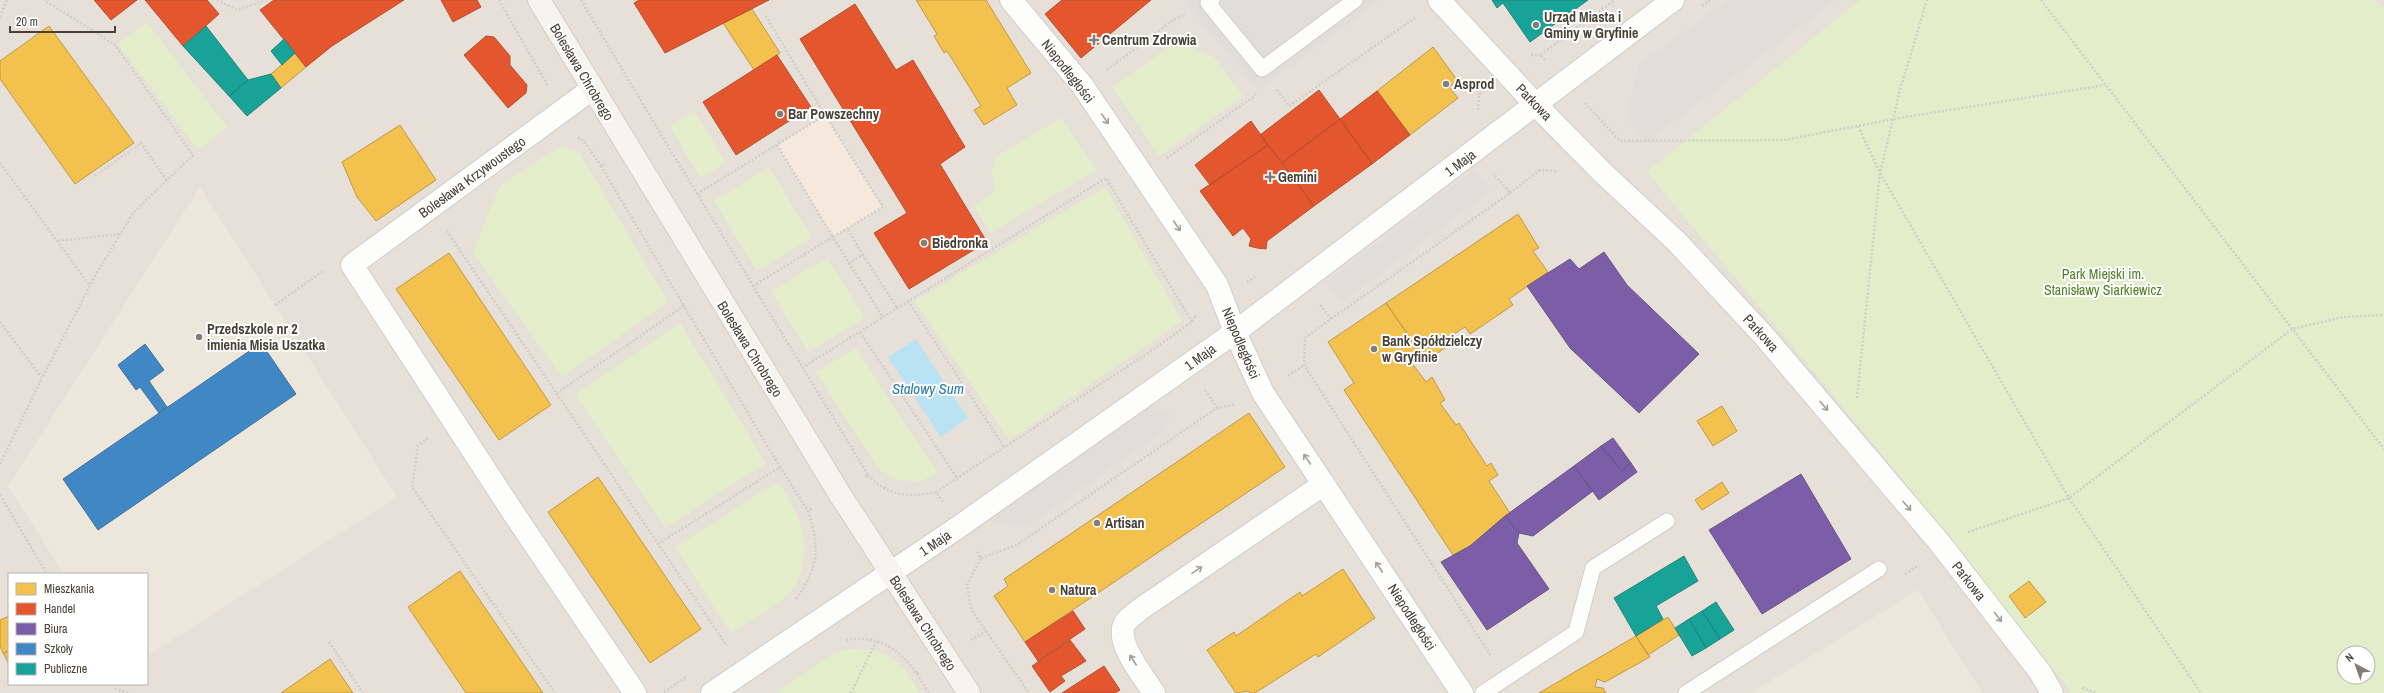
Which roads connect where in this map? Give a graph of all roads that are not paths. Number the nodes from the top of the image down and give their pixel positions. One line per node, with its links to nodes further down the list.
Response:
1 (539, 0): 7 (main road, Bolesława Chrobrego)
2 (1011, 0): 9 (street, Niepodległości, one-way to 9)
3 (1355, 0): 6 (lane)
4 (1439, 0): 8 (street, Parkowa)
5 (1673, 0): 8 (street, 1 Maja)
6 (1210, 2)
7 (592, 90): 13 (main road, Bolesława Chrobrego); 14 (street, Bolesława Krzywoustego)
8 (1535, 104): 9 (street, 1 Maja); 21 (street, Parkowa, one-way to 21)
9 (1235, 332): 10 (street, Niepodległości, one-way to 9); 13 (street, 1 Maja)
10 (1324, 484): 17 (street, one-way to 10); 18 (street, Niepodległości, one-way to 10)
11 (1667, 521): 19 (lane)
12 (1879, 569): 20 (lane)
13 (891, 573): 15 (street, 1 Maja); 16 (main road, Bolesława Chrobrego)
14 (635, 693)
15 (712, 693)
16 (968, 693)
17 (1154, 693)
18 (1462, 693)
19 (1483, 693)
20 (1686, 693)
21 (2052, 693)

